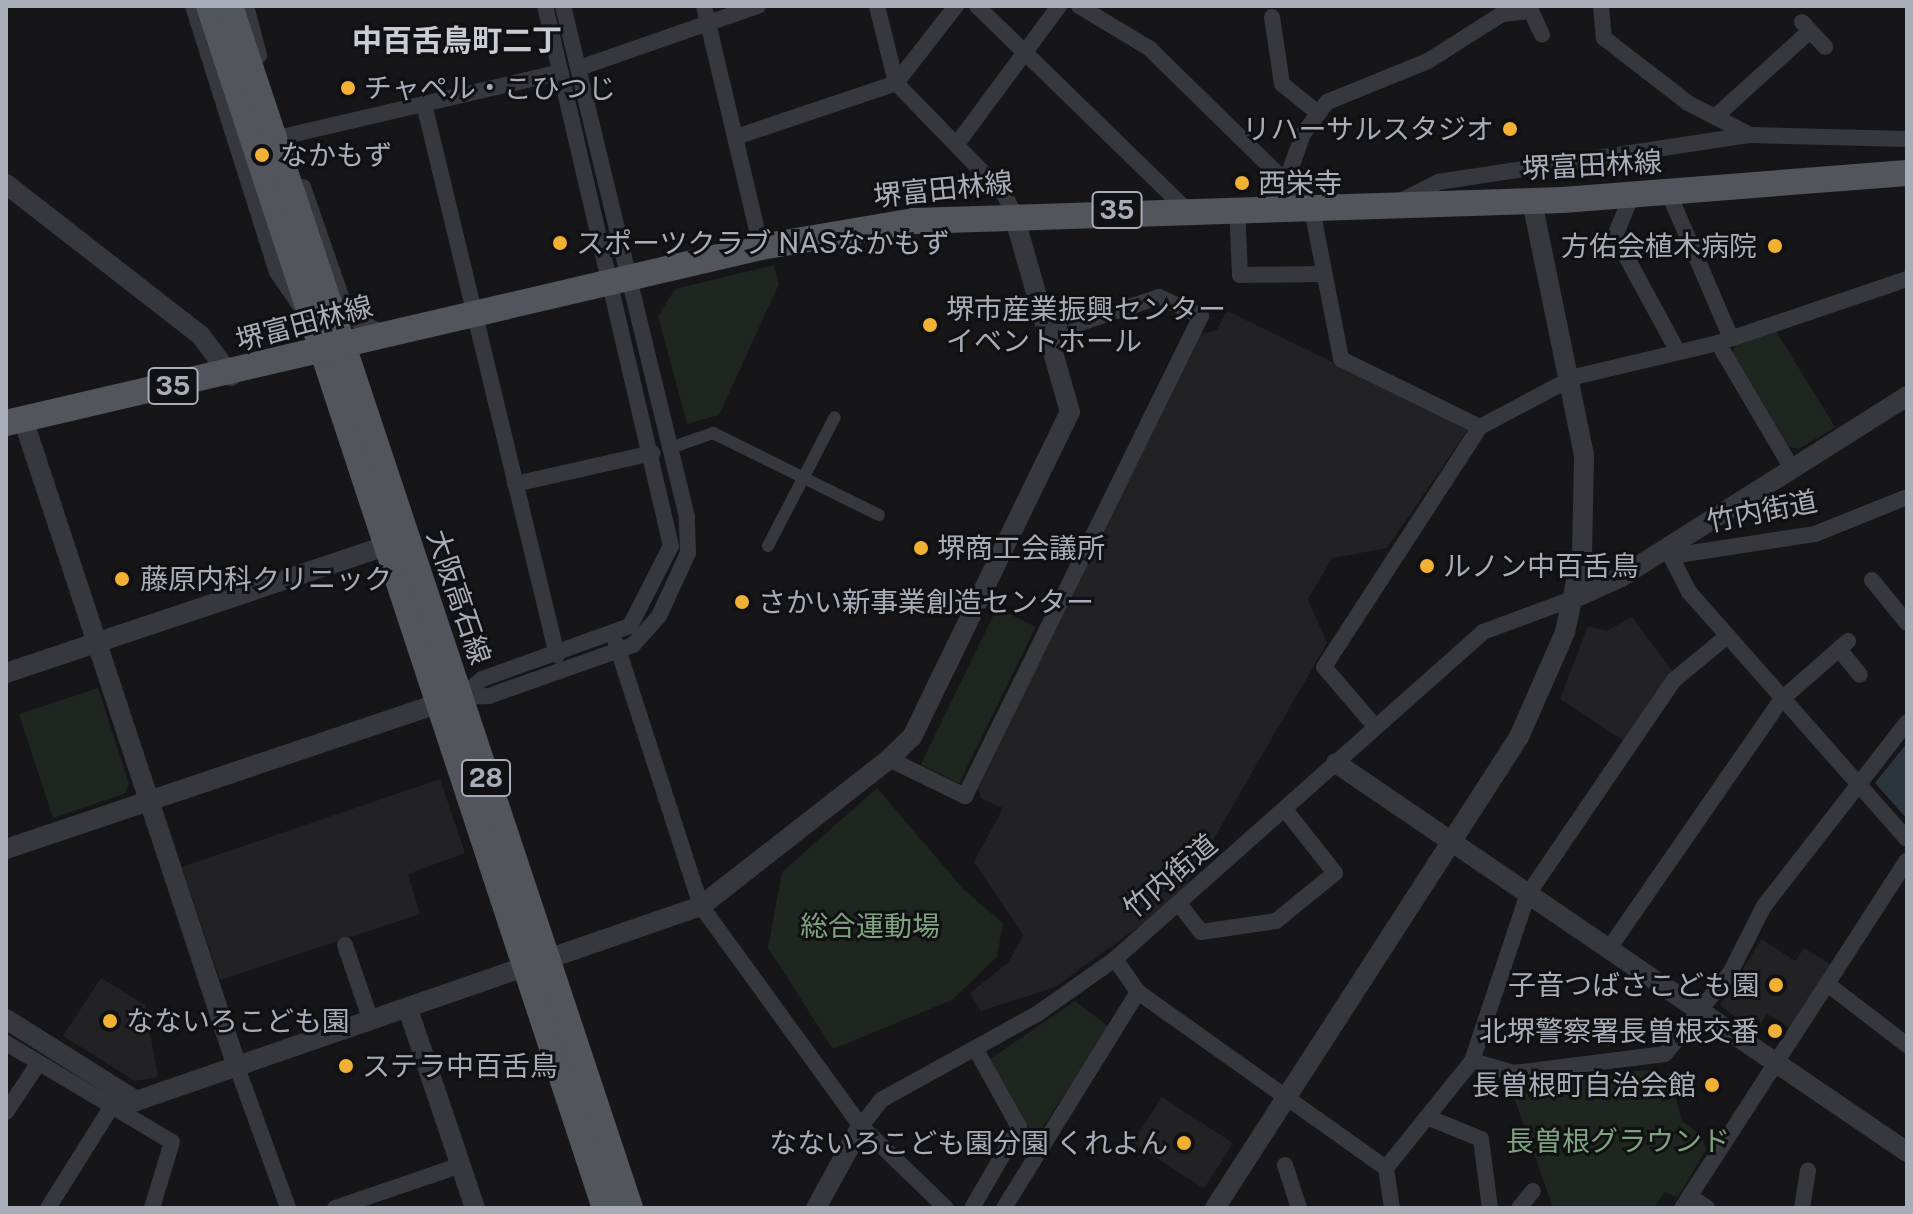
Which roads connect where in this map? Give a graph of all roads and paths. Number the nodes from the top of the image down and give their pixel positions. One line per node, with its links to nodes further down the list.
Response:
1 (193, 6): 45 (street)
2 (209, 6): 45 (main road, 大阪高石線 / 28)
3 (230, 6): 50 (main road, 大阪高石線 / 28)
4 (246, 6): 27 (street)
5 (545, 6): 21 (street)
6 (563, 6): 20 (street)
7 (704, 6): 16 (street)
8 (758, 6): 16 (street)
9 (877, 6): 22 (street)
10 (956, 6): 22 (street)
11 (977, 6): 19 (street)
12 (1059, 6): 19 (street)
13 (1079, 6): 34 (street)
14 (1601, 6): 25 (street)
15 (1272, 17): 24 (street)
16 (708, 23): 20 (street); 28 (street)
17 (1542, 35): 24 (street)
18 (1825, 47): 25 (street)
19 (1023, 54): 30 (street); 39 (street)
20 (579, 68): 44 (street)
21 (561, 72): 23 (street); 44 (street)
22 (896, 83): 28 (street); 30 (street)
23 (424, 104): 27 (street); 46 (street)
24 (1318, 113): 34 (street)
25 (1715, 117): 26 (street)
26 (1750, 135): 29 (street); 37 (street)
27 (286, 136): 48 (street)
28 (736, 137): 41 (street)
29 (1907, 139)
30 (957, 144): 40 (street)
31 (1907, 173): 33 (main road, 堺富田林線 / 35)
32 (6, 184): 52 (street)
33 (1669, 194): 35 (main road, 堺富田林線 / 35); 49 (street)
34 (1297, 197): 37 (main road, 堺富田林線 / 35); 38 (main road, 堺富田林線 / 35); 42 (street)
35 (1631, 197): 36 (main road, 堺富田林線 / 35); 51 (street)
36 (1532, 201): 37 (main road, 堺富田林線 / 35); 53 (street)
37 (1398, 203)
38 (1237, 206): 39 (main road, 堺富田林線 / 35); 42 (street)
39 (1185, 208): 40 (main road, 堺富田林線 / 35)
40 (1013, 212): 41 (main road, 堺富田林線 / 35); 47 (street)
41 (761, 247): 44 (main road, 堺富田林線 / 35)
42 (1321, 274): 57 (street)
43 (1907, 279): 49 (street)
44 (621, 282): 46 (main road, 堺富田林線 / 35); 58 (street); 59 (street)
45 (305, 313): 50 (main road, 大阪高石線 / 28)
46 (474, 313): 48 (main road, 堺富田林線 / 35); 62 (street)
47 (1050, 333): 82 (street); 82 (street)
48 (384, 334): 50 (main road, 堺富田林線 / 35)
49 (1724, 341): 51 (street); 60 (street)
50 (330, 350): 52 (main road, 堺富田林線 / 35); 66 (main road, 大阪高石線 / 28); 79 (main road, 大阪高石線 / 28)
51 (1678, 352): 53 (street)
52 (231, 376): 56 (main road, 堺富田林線 / 35)
53 (1574, 377): 57 (street); 69 (street)
54 (1907, 396): 60 (street)
55 (835, 417): 61 (street)
56 (15, 421): 73 (street)
57 (1480, 427): 81 (street)
58 (670, 448): 61 (street); 74 (street)
59 (653, 453): 62 (street); 71 (street)
60 (1791, 467): 67 (street)
61 (804, 477): 64 (street); 65 (street)
62 (515, 484): 75 (street)
63 (1907, 497): 67 (street, 竹内街道)
64 (879, 515)
65 (768, 546)
66 (383, 547): 73 (street); 79 (main road, 大阪高石線 / 28)
67 (1669, 551): 69 (street); 72 (street)
68 (1872, 580): 70 (street)
69 (1575, 598): 81 (street, 竹内街道); 88 (street)
70 (1907, 623)
71 (614, 636): 74 (street); 75 (street)
72 (1726, 637): 78 (street); 91 (street)
73 (98, 642): 76 (street); 85 (street)
74 (619, 653): 79 (street); 93 (street)
75 (557, 655): 79 (street)
76 (6, 673)
77 (1860, 675): 78 (street)
78 (1782, 699): 84 (street); 95 (street)
79 (448, 700): 85 (street); 97 (main road, 大阪高石線 / 28)
80 (1907, 722): 84 (street)
81 (1373, 724): 83 (street, 竹内街道)
82 (889, 759): 93 (street)
83 (1336, 763): 86 (street, 竹内街道); 88 (street)
84 (1858, 779): 87 (street); 101 (street)
85 (150, 801): 89 (street); 110 (street)
86 (1287, 812): 92 (street, 竹内街道); 92 (street)
87 (1907, 839)
88 (1450, 841): 91 (street); 111 (street)
89 (6, 849)
90 (1907, 860): 98 (street)
91 (1528, 894): 95 (street); 107 (street)
92 (1180, 905): 96 (street, 竹内街道)
93 (701, 906): 97 (street); 115 (street)
94 (345, 945): 103 (street)
95 (1608, 950): 101 (street)
96 (1115, 959): 99 (street); 106 (street, 竹内街道)
97 (535, 966): 100 (street); 128 (main road, 大阪高石線 / 28); 129 (main road, 大阪高石線 / 28)
98 (1830, 986): 105 (street); 109 (street)
99 (1138, 992): 111 (street); 133 (street)
100 (408, 1009): 103 (street); 117 (street)
101 (1700, 1013): 107 (street); 109 (street)
102 (6, 1019): 110 (street)
103 (371, 1021): 110 (street)
104 (6, 1043): 108 (street)
105 (1907, 1045)
106 (975, 1048): 115 (street, 竹内街道); 132 (street)
107 (1472, 1061): 114 (street)
108 (38, 1064): 112 (street); 113 (street)
109 (1777, 1065): 116 (street); 122 (street)
110 (237, 1067): 125 (street)
111 (1286, 1096): 119 (street); 134 (street)
112 (110, 1109): 123 (street); 124 (street)
113 (6, 1112)
114 (1427, 1117): 119 (street); 137 (street)
115 (861, 1126): 130 (street, 竹内街道); 131 (street)
116 (1907, 1152)
117 (461, 1165): 126 (street); 127 (street)
118 (1285, 1165): 135 (street)
119 (1386, 1168): 136 (street)
120 (1808, 1170): 140 (street)
121 (1533, 1191): 138 (street)
122 (1686, 1202): 139 (street)
123 (48, 1208)
124 (152, 1208)
125 (288, 1208)
126 (335, 1208)
127 (475, 1208)
128 (605, 1208)
129 (630, 1208)
130 (816, 1208)
131 (946, 1208)
132 (972, 1208)
133 (1004, 1208)
134 (1215, 1208)
135 (1299, 1208)
136 (1392, 1208)
137 (1490, 1208)
138 (1519, 1208)
139 (1707, 1208)
140 (1802, 1208)

